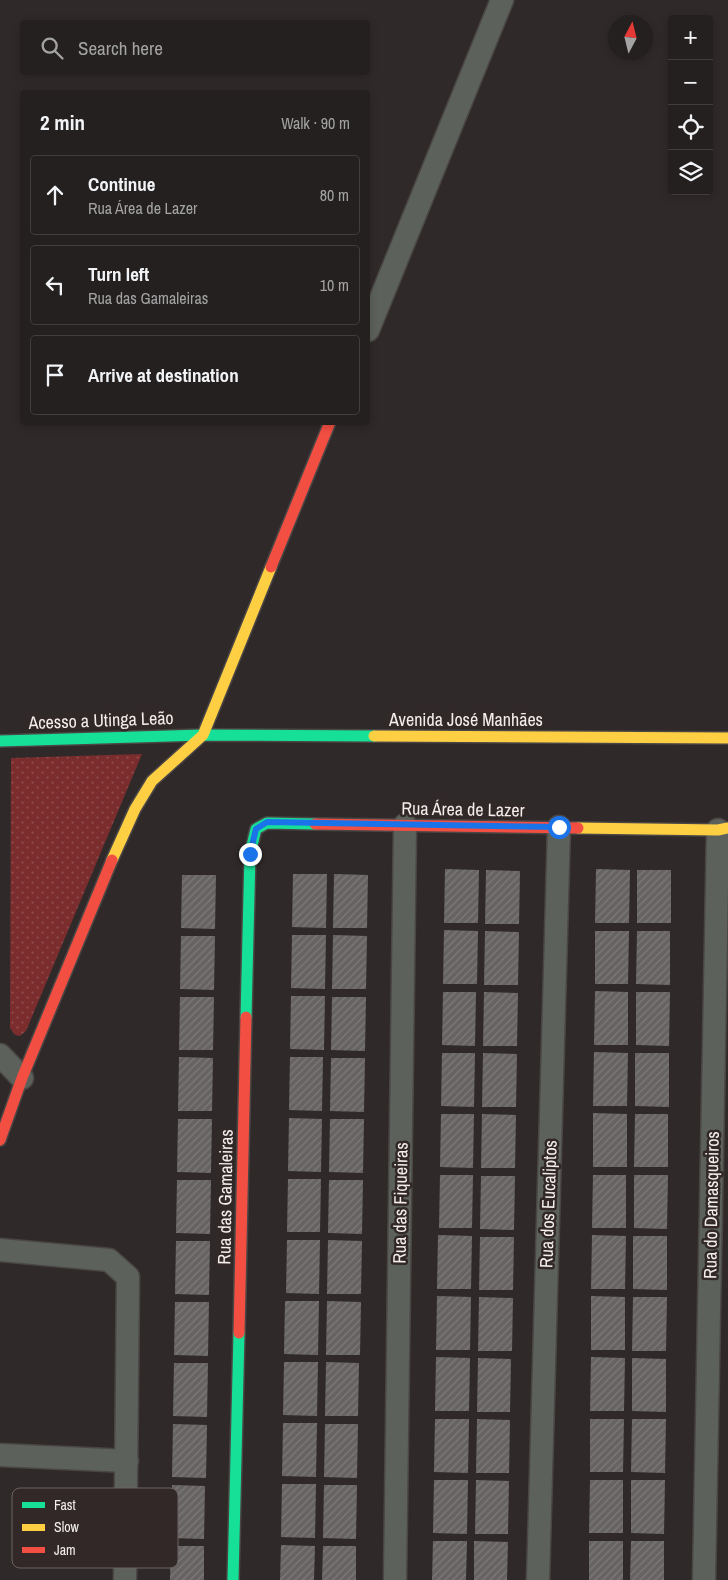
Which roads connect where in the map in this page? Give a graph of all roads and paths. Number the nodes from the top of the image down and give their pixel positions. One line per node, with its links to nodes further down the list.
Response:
1 (502, 0): 2 (street)
2 (370, 325)
3 (329, 425): 4 (street)
4 (203, 735): 5 (street, Avenida José Manhães); 6 (street, Acesso a Utinga Leão); 13 (street)
5 (728, 738)
6 (0, 741)
7 (267, 822): 8 (street, Rua Área de Lazer); 19 (street, Rua das Gamaleiras)
8 (405, 825): 9 (street, Rua Área de Lazer); 20 (street, Rua das Fiqueiras)
9 (559, 827): 10 (street, Rua Área de Lazer); 21 (street, Rua dos Eucaliptos)
10 (723, 829): 11 (street, Rua do Damasqueiros)
11 (721, 949): 22 (street, Rua do Damasqueiros)
12 (0, 1055): 13 (street)
13 (22, 1078): 14 (street)
14 (0, 1140)
15 (0, 1250): 17 (street)
16 (0, 1455): 17 (street)
17 (127, 1461): 18 (street)
18 (127, 1488)
19 (233, 1580)
20 (395, 1580)
21 (538, 1580)
22 (704, 1580)

